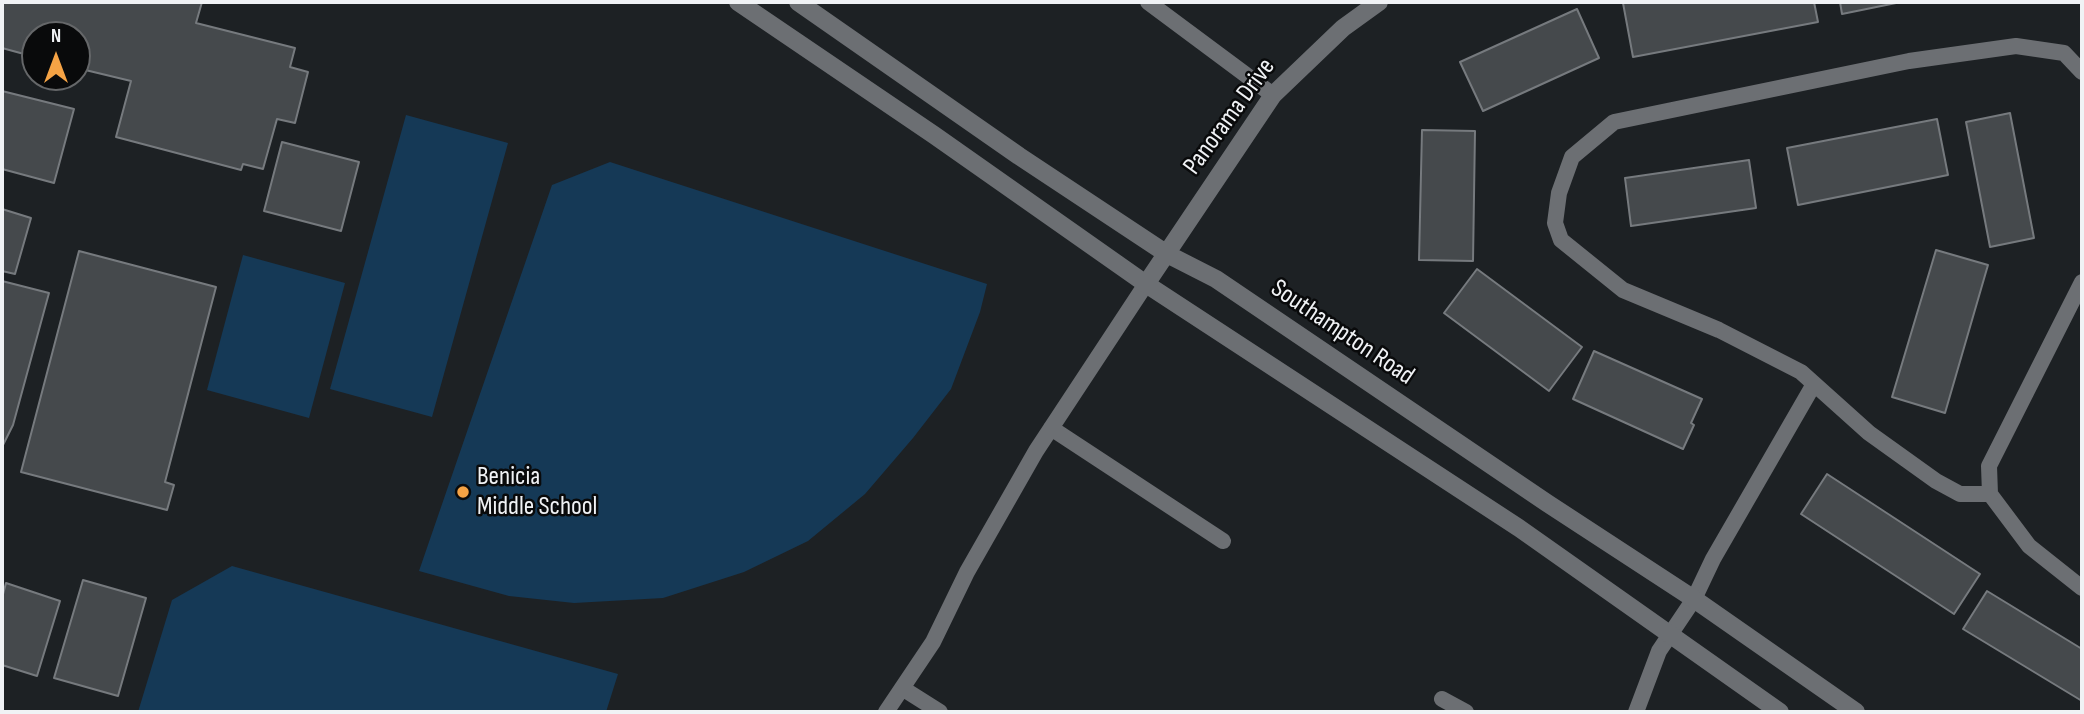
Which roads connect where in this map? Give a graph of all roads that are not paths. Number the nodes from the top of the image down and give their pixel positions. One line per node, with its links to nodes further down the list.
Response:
1 (738, 2): 9 (street)
2 (797, 2): 7 (street, Southampton Road)
3 (1148, 2): 6 (lane)
4 (1379, 2): 6 (street, Panorama Drive)
5 (2082, 72): 10 (lane)
6 (1273, 95): 7 (street, Panorama Drive)
7 (1167, 254): 9 (street, Panorama Drive); 15 (street, Southampton Road)
8 (2082, 282): 12 (lane)
9 (1146, 284): 11 (lane); 16 (street)
10 (1814, 384): 12 (lane); 15 (lane)
11 (1051, 428): 13 (lane); 17 (lane)
12 (1990, 494): 14 (lane)
13 (1223, 541)
14 (2082, 588)
15 (1694, 599): 16 (lane); 24 (street, Southampton Road)
16 (1670, 635): 22 (lane); 23 (street)
17 (902, 688): 19 (lane); 20 (lane)
18 (1442, 699): 21 (lane)
19 (886, 712)
20 (940, 712)
21 (1466, 712)
22 (1636, 712)
23 (1780, 712)
24 (1856, 712)

